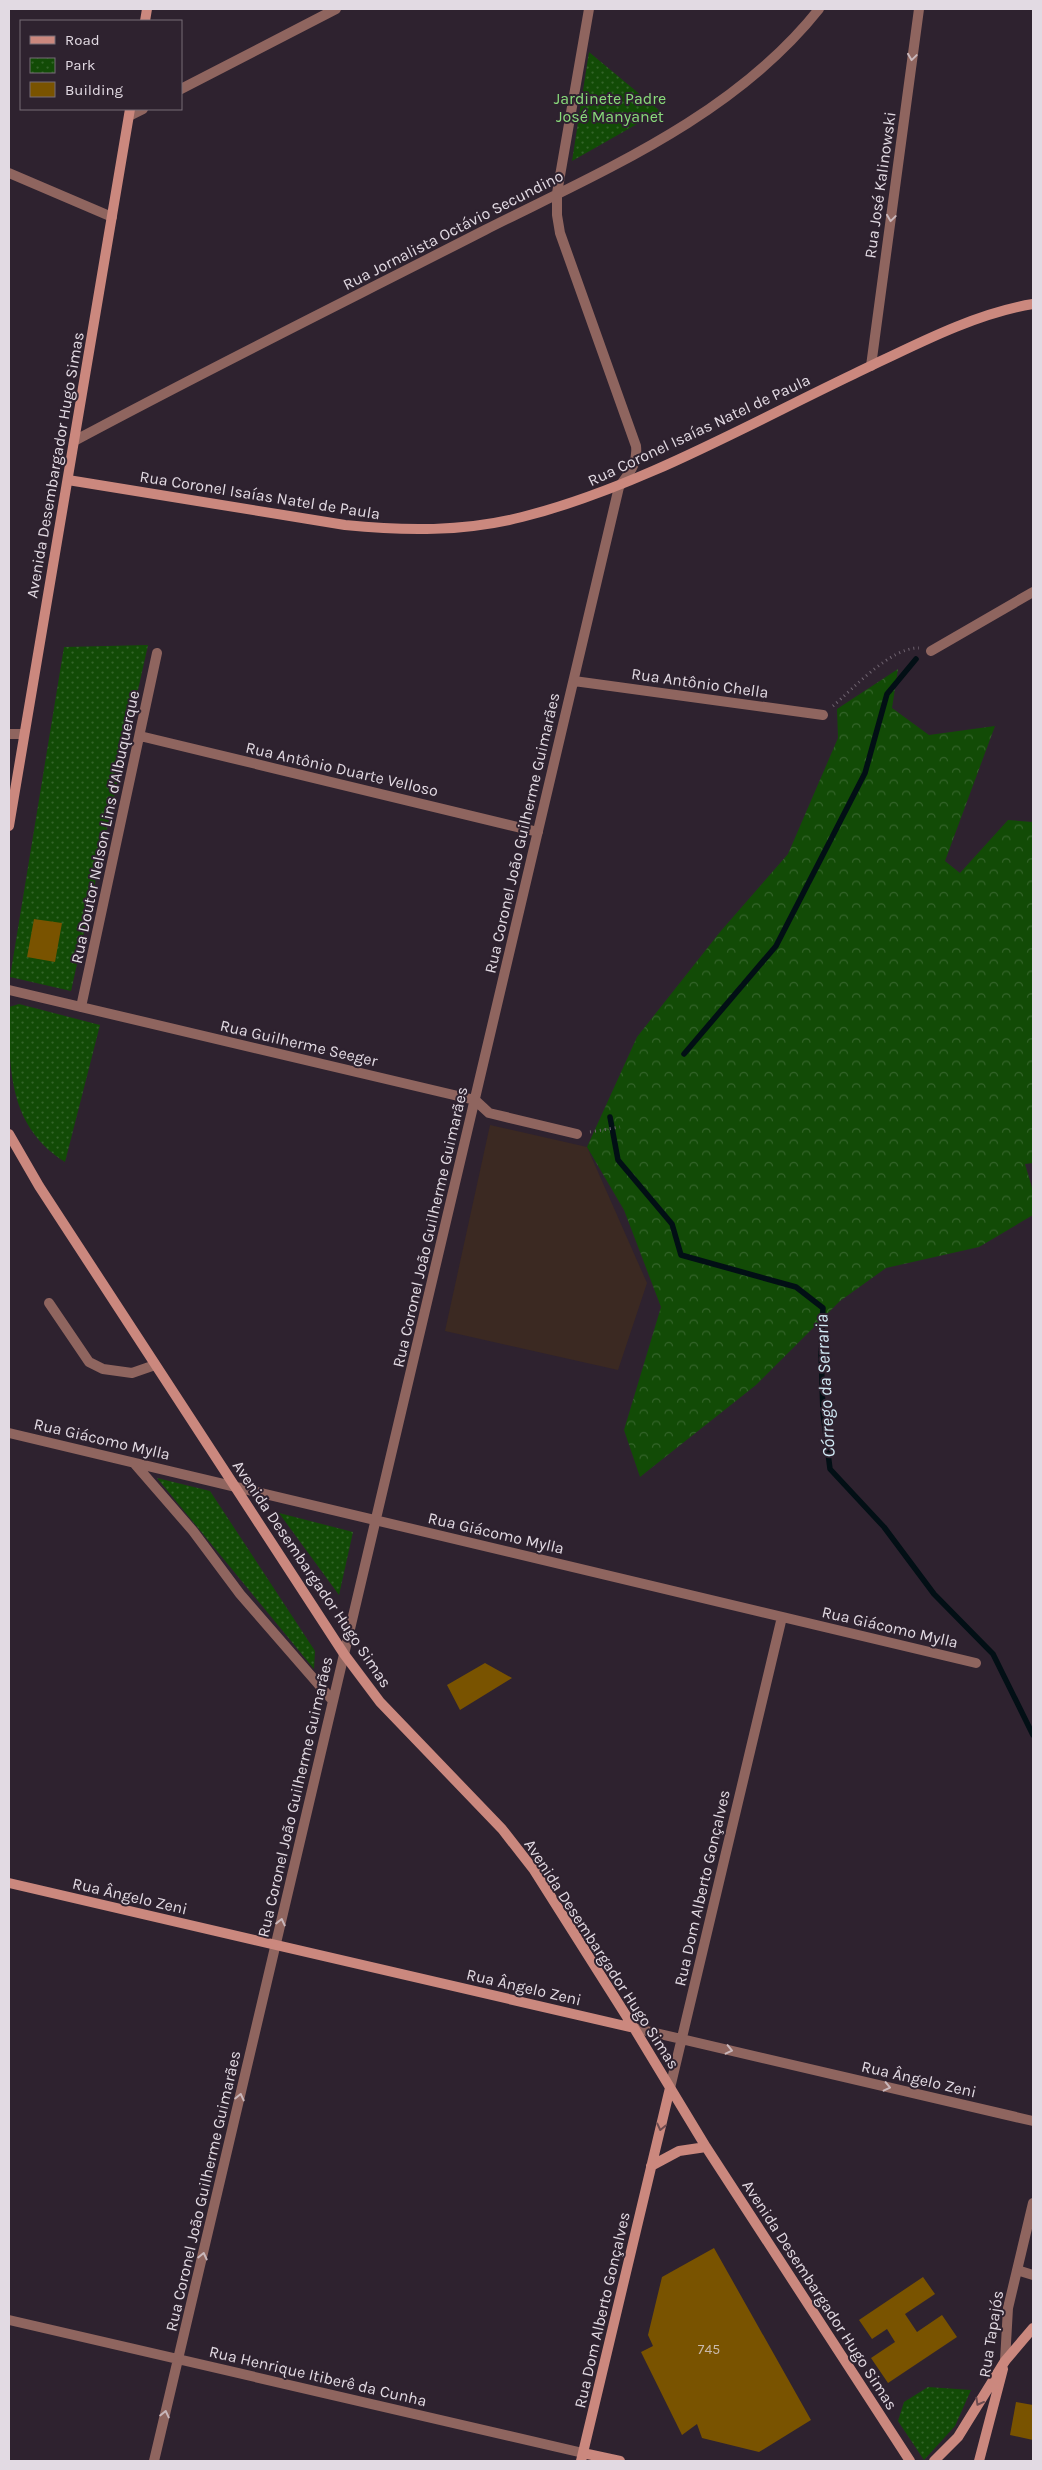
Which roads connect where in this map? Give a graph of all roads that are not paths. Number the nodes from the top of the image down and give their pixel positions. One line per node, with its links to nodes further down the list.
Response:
1 (336, 9): 5 (street)
2 (589, 9): 8 (street, Rua Coronel João Guilherme Guimarães)
3 (819, 9): 8 (street, Rua Jornalista Octávio Secundino)
4 (918, 9): 11 (street, Rua José Kalinowski, one-way to 11)
5 (182, 88)
6 (130, 112): 9 (main road, Avenida Desembargador Hugo Simas)
7 (9, 173): 9 (street)
8 (557, 193): 12 (street, Rua Jornalista Octávio Secundino); 14 (street, Rua Coronel João Guilherme Guimarães)
9 (112, 217): 12 (main road, Avenida Desembargador Hugo Simas)
10 (1033, 304): 11 (main road, Rua Coronel Isaías Natel de Paula)
11 (871, 366): 14 (main road, Rua Coronel Isaías Natel de Paula)
12 (74, 441): 13 (main road, Avenida Desembargador Hugo Simas)
13 (68, 480): 14 (main road, Rua Coronel Isaías Natel de Paula); 21 (main road, Avenida Desembargador Hugo Simas)
14 (619, 487): 18 (street, Rua Coronel João Guilherme Guimarães)
15 (1033, 592): 16 (street)
16 (931, 651)
17 (158, 653): 22 (street, Rua Doutor Nelson Lins d'Albuquerque)
18 (574, 681): 19 (street, Rua Antônio Chella); 24 (street, Rua Coronel João Guilherme Guimarães)
19 (824, 715)
20 (9, 734): 21 (street)
21 (24, 734): 23 (main road, Avenida Desembargador Hugo Simas)
22 (140, 736): 24 (street, Rua Antônio Duarte Velloso); 26 (street, Rua Doutor Nelson Lins d'Albuquerque)
23 (9, 826)
24 (538, 832): 27 (street, Rua Coronel João Guilherme Guimarães)
25 (9, 990): 26 (street, Rua Guilherme Seeger)
26 (82, 1007): 27 (street, Rua Guilherme Seeger)
27 (475, 1100): 29 (street, Rua Guilherme Seeger); 35 (street, Rua Coronel João Guilherme Guimarães)
28 (9, 1134): 31 (main road, Avenida Desembargador Hugo Simas)
29 (577, 1134)
30 (49, 1303): 31 (street)
31 (155, 1365): 34 (main road, Avenida Desembargador Hugo Simas)
32 (9, 1433): 33 (street, Rua Giácomo Mylla)
33 (134, 1463): 34 (street, Rua Giácomo Mylla); 39 (street)
34 (233, 1486): 35 (street, Rua Giácomo Mylla); 37 (main road, Avenida Desembargador Hugo Simas)
35 (376, 1520): 36 (street, Rua Giácomo Mylla); 37 (street, Rua Coronel João Guilherme Guimarães)
36 (782, 1617): 38 (street, Rua Giácomo Mylla); 43 (street, Rua Dom Alberto Gonçalves)
37 (344, 1654): 39 (street, Rua Coronel João Guilherme Guimarães); 42 (main road, Avenida Desembargador Hugo Simas)
38 (976, 1663)
39 (333, 1701): 41 (street, Rua Coronel João Guilherme Guimarães, one-way to 39)
40 (9, 1884): 41 (main road, Rua Ângelo Zeni)
41 (276, 1945): 42 (main road, Rua Ângelo Zeni); 53 (street, Rua Coronel João Guilherme Guimarães, one-way to 41)
42 (634, 2028): 43 (street, Rua Ângelo Zeni); 44 (main road, Avenida Desembargador Hugo Simas)
43 (682, 2039): 44 (street, Rua Dom Alberto Gonçalves); 45 (street, Rua Ângelo Zeni, one-way to 45)
44 (670, 2088): 46 (main road, Avenida Desembargador Hugo Simas); 47 (main road, Rua Dom Alberto Gonçalves, one-way to 47)
45 (1033, 2121)
46 (706, 2147): 47 (main road); 58 (main road, Avenida Desembargador Hugo Simas)
47 (651, 2166): 55 (main road, Rua Dom Alberto Gonçalves)
48 (1033, 2203): 49 (street, Rua Tapajós)
49 (1017, 2270): 50 (street); 54 (street, Rua Tapajós)
50 (1033, 2275)
51 (9, 2320): 53 (street, Rua Henrique Itiberê da Cunha)
52 (1033, 2328): 54 (main road)
53 (178, 2359): 55 (street, Rua Henrique Itiberê da Cunha); 56 (street, Rua Coronel João Guilherme Guimarães, one-way to 53)
54 (1005, 2361): 59 (main road, one-way to 59); 60 (main road, Rua Tapajós)
55 (582, 2457): 57 (main road, Rua Henrique Itiberê da Cunha)
56 (154, 2461)
57 (620, 2461)
58 (910, 2461)
59 (934, 2461)
60 (979, 2461)

